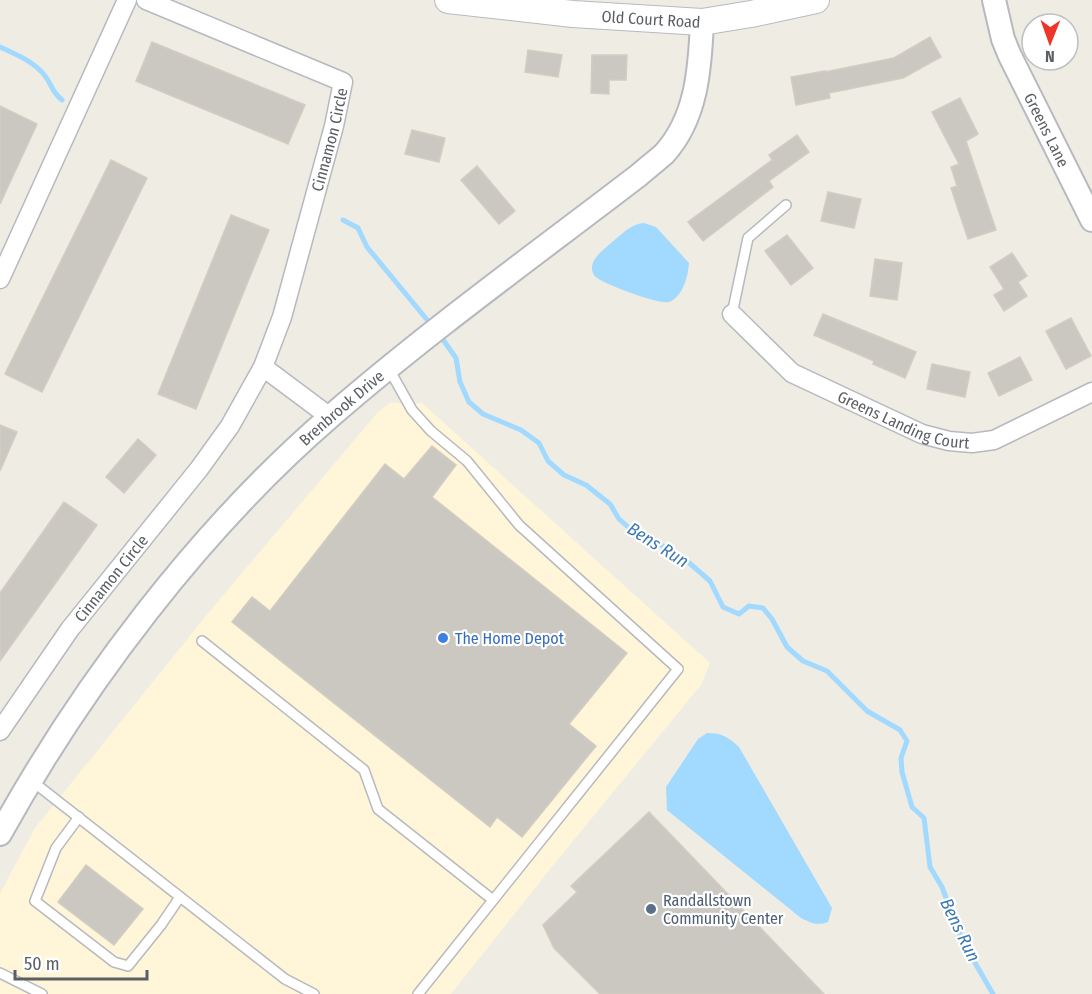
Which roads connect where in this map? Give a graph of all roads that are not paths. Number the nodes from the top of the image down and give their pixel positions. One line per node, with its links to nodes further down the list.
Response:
1 (127, 0): 11 (street)
2 (146, 0): 13 (street, Cinnamon Circle)
3 (448, 0): 7 (main road, Old Court Road)
4 (816, 0): 7 (main road, Old Court Road)
5 (979, 0): 8 (street, Greens Lane)
6 (994, 0): 8 (street, Greens Lane)
7 (702, 22): 14 (street, Brenbrook Drive)
8 (1003, 39): 10 (street, Greens Lane)
9 (786, 205): 12 (lane)
10 (1092, 220)
11 (0, 279)
12 (732, 315): 15 (street, Greens Landing Court)
13 (263, 368): 16 (street); 18 (street, Cinnamon Circle)
14 (389, 369): 16 (street, Brenbrook Drive); 23 (lane)
15 (1092, 392)
16 (330, 417): 19 (street, Brenbrook Drive)
17 (202, 641): 23 (lane)
18 (0, 731)
19 (30, 779): 20 (lane); 21 (street, Brenbrook Drive)
20 (79, 818): 22 (lane); 22 (lane)
21 (0, 834)
22 (180, 897): 25 (lane)
23 (494, 900): 28 (lane)
24 (0, 973): 26 (lane)
25 (302, 992): 27 (lane)
26 (42, 994)
27 (314, 994)
28 (418, 994)

